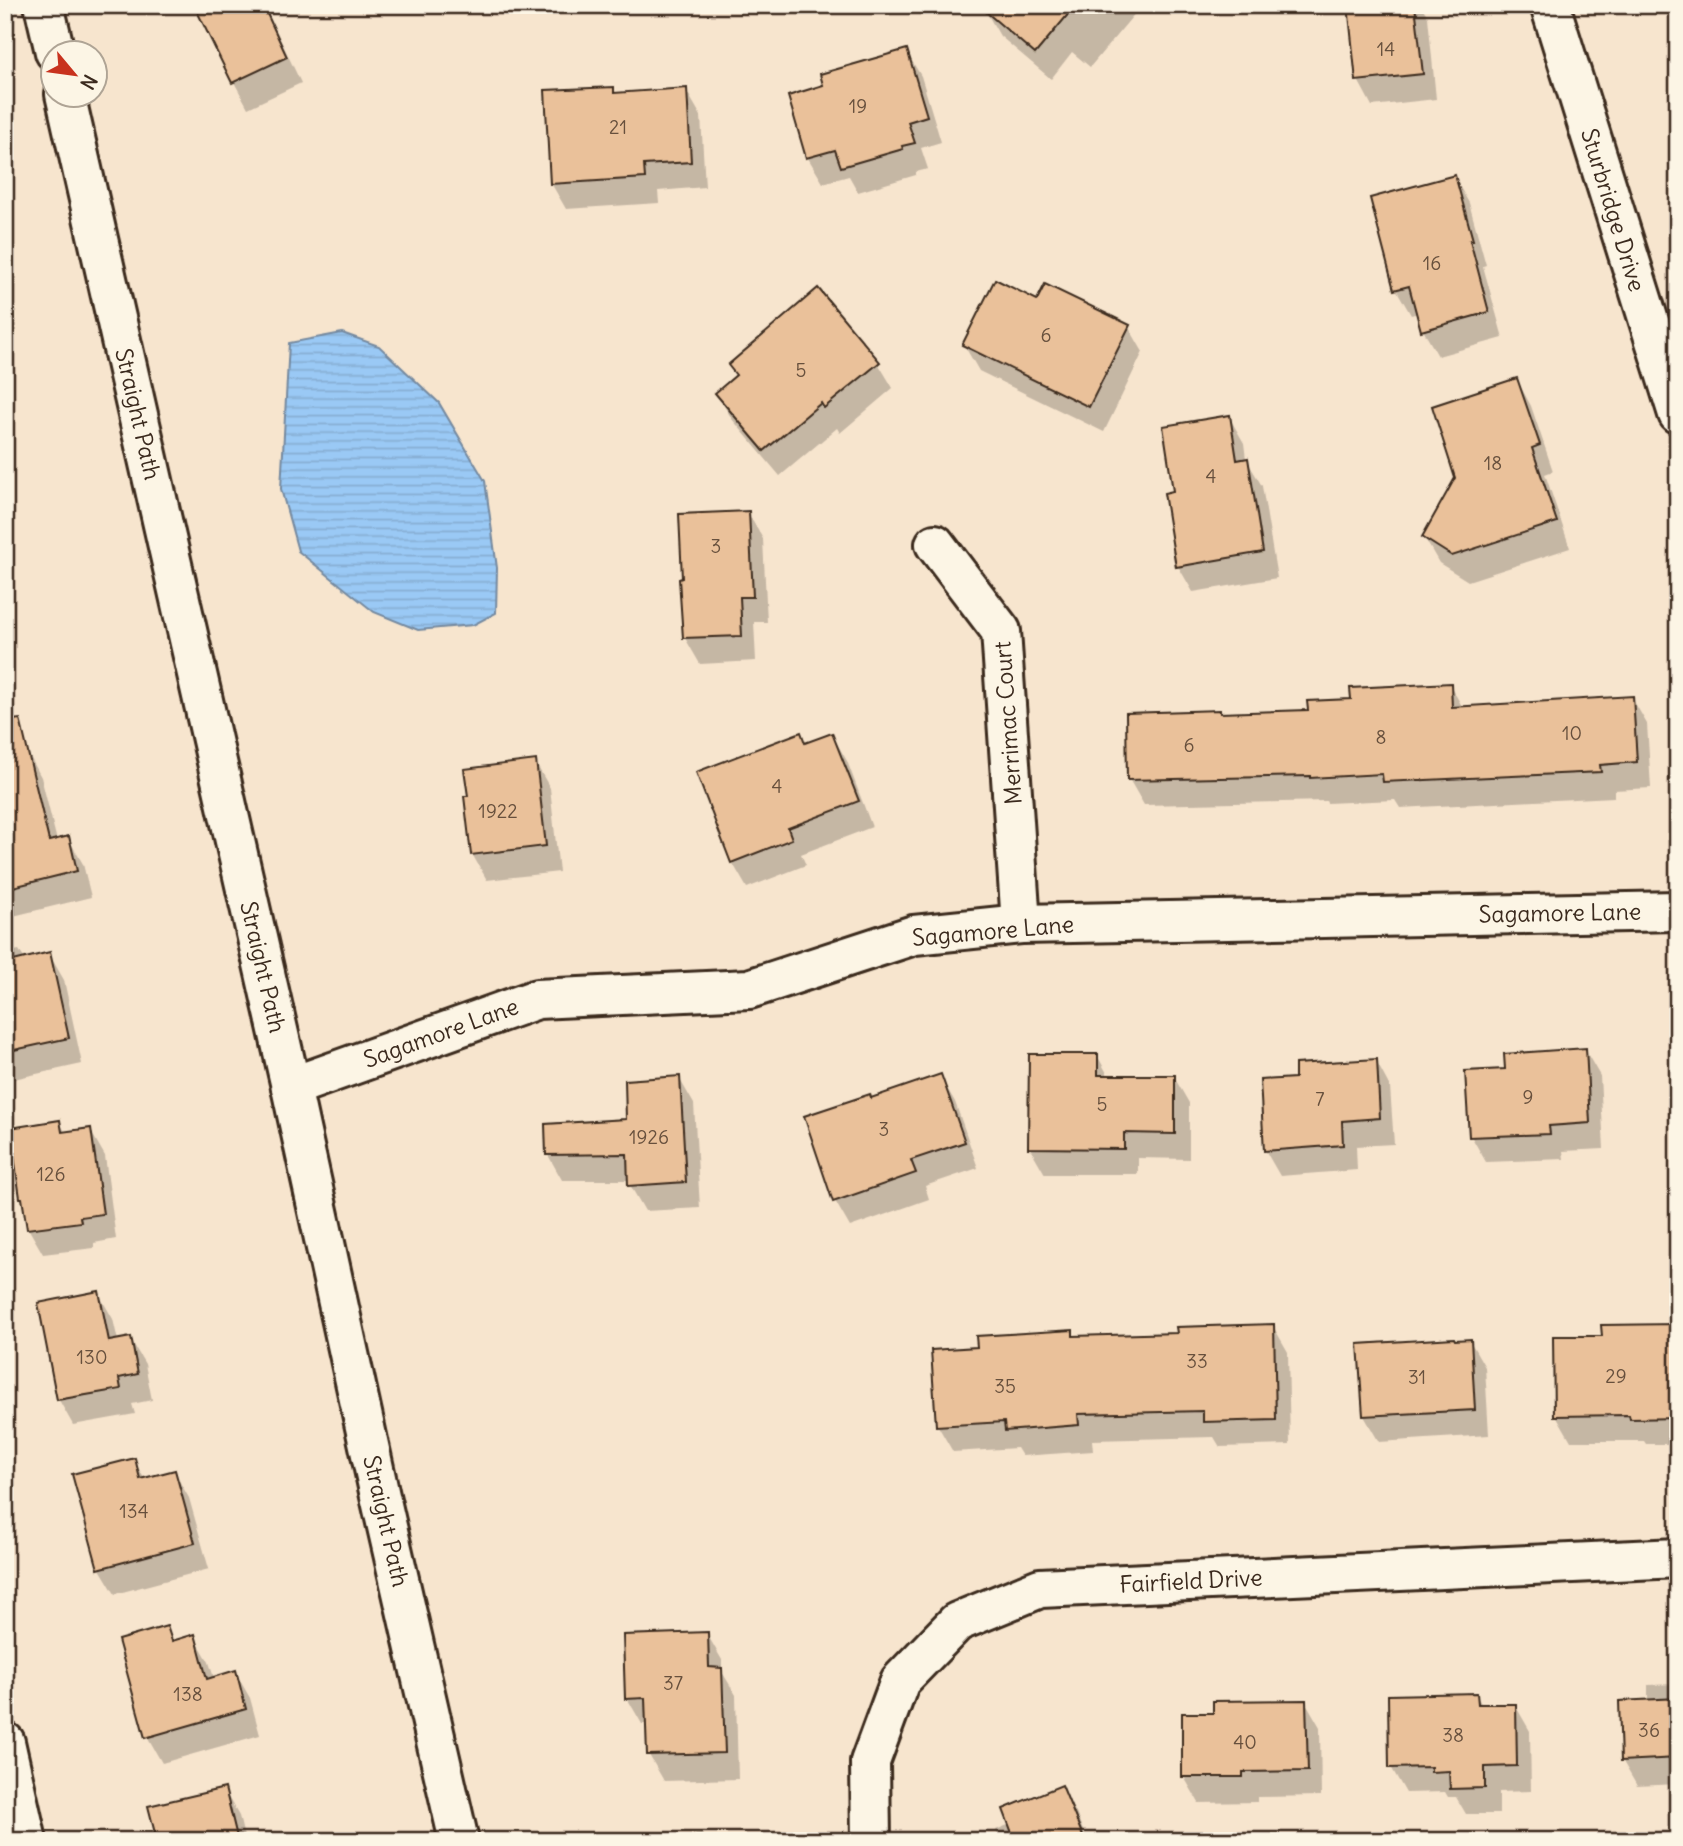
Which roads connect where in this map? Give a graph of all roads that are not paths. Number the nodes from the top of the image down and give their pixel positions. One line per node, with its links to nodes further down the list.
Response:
1 (44, 5): 3 (street)
2 (1550, 5): 5 (street, Sturbridge Drive)
3 (52, 38)
4 (68, 108): 9 (street, Straight Path)
5 (1678, 414)
6 (936, 544): 8 (street, Merrimac Court)
7 (1678, 911): 8 (street, Sagamore Lane)
8 (1021, 924): 9 (street, Sagamore Lane)
9 (290, 1087): 13 (street, Straight Path)
10 (1678, 1558): 14 (street, Fairfield Drive)
11 (5, 1742): 12 (street)
12 (27, 1841)
13 (459, 1841)
14 (871, 1841)

